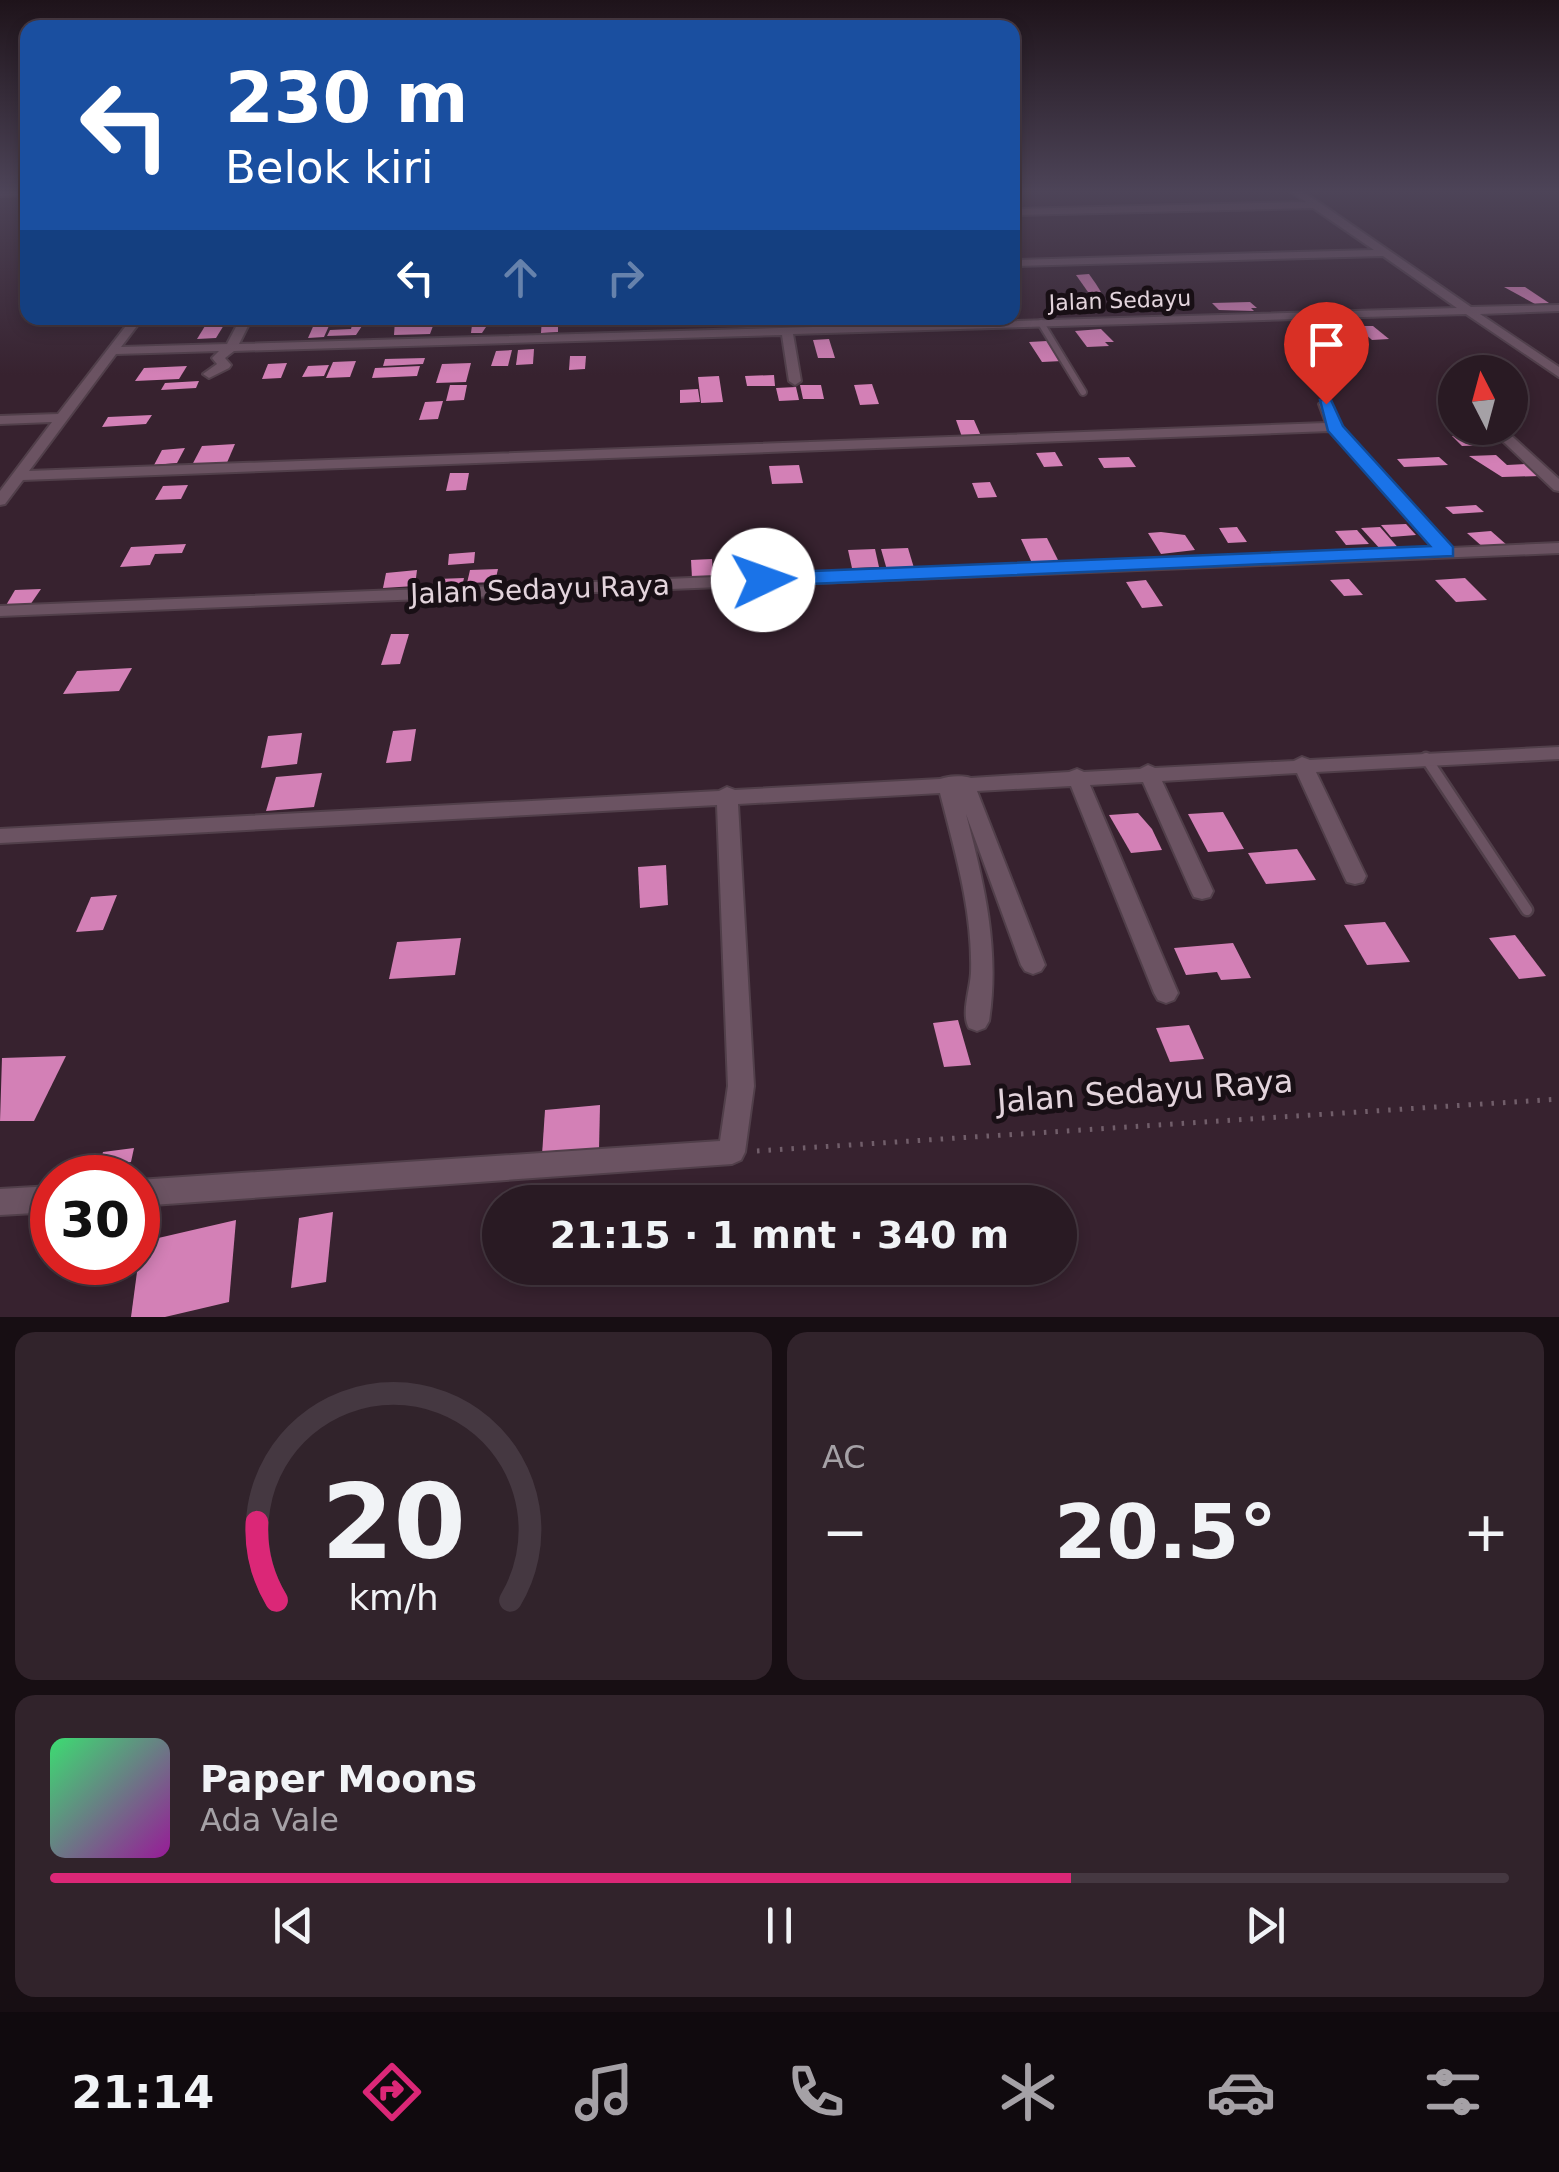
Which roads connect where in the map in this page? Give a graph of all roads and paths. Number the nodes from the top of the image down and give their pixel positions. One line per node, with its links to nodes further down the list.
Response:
1 (1385, 253): 2 (street); 4 (street)
2 (1020, 263)
3 (1559, 308): 4 (street, Jalan Sedayu)
4 (1469, 311): 6 (street, Jalan Sedayu); 13 (street)
5 (1020, 323): 6 (street, Jalan Sedayu)
6 (1040, 323): 16 (lane)
7 (132, 325): 12 (street)
8 (241, 325): 11 (street)
9 (881, 325): 10 (street, Jalan Sedayu)
10 (787, 330): 11 (street, Jalan Sedayu); 15 (street)
11 (230, 347): 12 (street, Jalan Sedayu); 14 (street)
12 (112, 351): 18 (street)
13 (1559, 373)
14 (209, 374)
15 (795, 381)
16 (1082, 392)
17 (1326, 404): 20 (street)
18 (62, 418): 19 (street); 22 (street)
19 (0, 420)
20 (1334, 428): 22 (street); 26 (street)
21 (1514, 445): 23 (street)
22 (19, 476): 24 (street)
23 (1559, 488)
24 (0, 499)
25 (1559, 548): 26 (street, Jalan Sedayu Raya)
26 (1446, 551): 27 (street, Jalan Sedayu Raya)
27 (0, 612)
28 (1559, 752): 29 (street)
29 (1426, 758): 30 (street); 38 (lane)
30 (1302, 764): 31 (street); 36 (street)
31 (1148, 772): 32 (street); 37 (street)
32 (1078, 776): 33 (street); 40 (street)
33 (956, 782): 34 (street); 39 (street); 41 (street)
34 (727, 794): 35 (street); 43 (street)
35 (0, 836)
36 (1355, 876)
37 (1202, 891)
38 (1527, 910)
39 (1032, 965)
40 (1166, 993)
41 (976, 1021)
42 (1559, 1099): 43 (path, Jalan Sedayu Raya)
43 (732, 1152): 44 (street)
44 (160, 1191)
45 (30, 1200): 46 (street)
46 (0, 1202)

